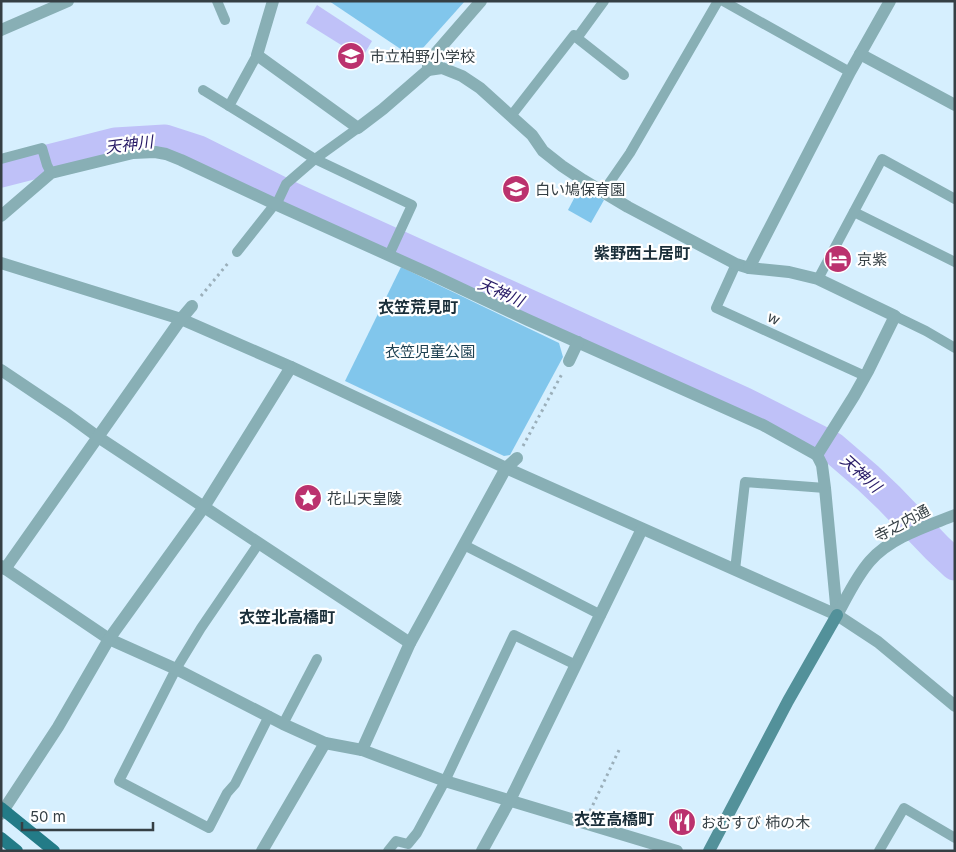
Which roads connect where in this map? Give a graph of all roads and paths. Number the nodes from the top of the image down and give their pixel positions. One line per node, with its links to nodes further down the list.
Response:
1 (217, 1): 9 (lane)
2 (273, 1): 13 (street)
3 (481, 1): 14 (street)
4 (604, 1): 11 (lane)
5 (718, 1): 25 (lane)
6 (723, 1): 15 (lane)
7 (890, 1): 12 (street)
8 (63, 2): 10 (street)
9 (225, 20)
10 (1, 30)
11 (577, 38): 16 (lane); 20 (lane)
12 (860, 54): 15 (street); 18 (street)
13 (257, 55): 19 (lane); 21 (street)
14 (428, 70): 20 (street); 21 (street)
15 (850, 72): 35 (street)
16 (624, 75)
17 (203, 90): 19 (lane)
18 (955, 105)
19 (229, 106): 23 (lane)
20 (512, 116): 25 (street)
21 (358, 128): 23 (lane)
22 (1, 159): 24 (lane)
23 (315, 159): 27 (lane); 31 (lane)
24 (47, 164): 27 (street); 29 (street)
25 (603, 192): 34 (street)
26 (955, 199): 28 (lane)
27 (277, 201): 30 (lane); 31 (street)
28 (854, 212): 32 (lane); 36 (lane)
29 (1, 216)
30 (237, 252): 37 (path)
31 (390, 252): 40 (street)
32 (955, 262)
33 (1, 263): 39 (street)
34 (736, 264): 35 (street); 45 (lane, w)
35 (749, 268): 36 (street)
36 (818, 279): 38 (street)
37 (192, 306): 39 (street)
38 (895, 316): 41 (lane); 45 (street)
39 (181, 320): 43 (street); 46 (street)
40 (578, 342): 42 (street); 47 (street)
41 (955, 348)
42 (569, 360): 48 (path)
43 (291, 367): 49 (street); 51 (street)
44 (1, 370): 46 (street)
45 (865, 376): 47 (street)
46 (98, 437): 51 (street); 56 (street)
47 (820, 450): 50 (street)
48 (517, 458): 49 (street)
49 (506, 468): 53 (street); 55 (street)
50 (825, 488): 57 (lane); 59 (street)
51 (204, 507): 54 (street); 60 (street)
52 (954, 516): 59 (street, 寺之内通)
53 (642, 529): 57 (street); 58 (street)
54 (259, 543): 61 (street); 64 (lane)
55 (464, 545): 58 (lane); 61 (street)
56 (3, 567): 60 (street)
57 (735, 570): 59 (street)
58 (601, 615): 63 (street)
59 (837, 615): 65 (street); 83 (street)
60 (109, 639): 64 (street); 73 (street)
61 (410, 643): 70 (street)
62 (317, 659): 67 (lane)
63 (576, 665): 71 (lane); 72 (street)
64 (176, 669): 66 (street); 66 (lane)
65 (955, 706)
66 (269, 716): 67 (street)
67 (283, 724): 68 (street)
68 (325, 743): 70 (street); 79 (street)
69 (620, 748): 74 (path)
70 (362, 750): 71 (street)
71 (445, 781): 72 (street); 80 (lane)
72 (510, 800): 74 (street); 81 (street)
73 (2, 811): 78 (main road)
74 (584, 823): 82 (street)
75 (1, 838): 77 (main road)
76 (955, 838): 84 (lane)
77 (17, 851)
78 (54, 851)
79 (262, 851)
80 (388, 851)
81 (482, 851)
82 (677, 851)
83 (709, 851)
84 (879, 851)

